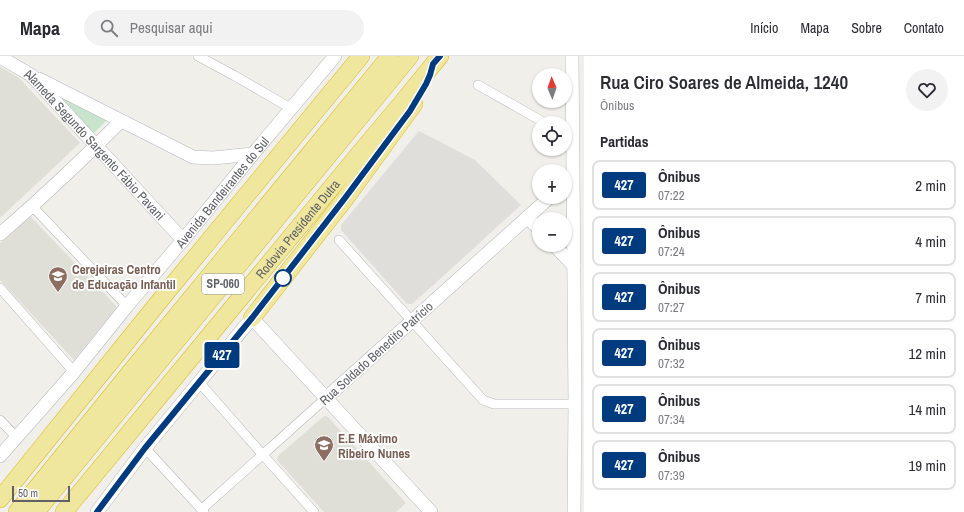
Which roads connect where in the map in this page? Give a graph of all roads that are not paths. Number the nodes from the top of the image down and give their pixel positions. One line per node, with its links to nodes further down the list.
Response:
1 (198, 56): 12 (street)
2 (335, 56): 12 (street, Avenida Bandeirantes do Sul)
3 (361, 56): 30 (highway, SP-060)
4 (382, 56): 30 (highway)
5 (390, 56): 45 (highway, SP-060)
6 (410, 56): 18 (highway); 46 (highway, Rodovia Presidente Dutra / SP-060)
7 (572, 56): 14 (street)
8 (0, 57): 10 (street, Alameda Segundo Sargento Fábio Pavani)
9 (436, 60): 18 (highway, Rodovia Presidente Dutra / SP-060); 32 (highway)
10 (31, 75): 15 (street); 16 (street, Alameda Segundo Sargento Fábio Pavani)
11 (478, 85): 13 (street)
12 (292, 109): 17 (street, Avenida Bandeirantes do Sul)
13 (533, 116)
14 (570, 116)
15 (121, 121): 16 (street); 17 (street)
16 (96, 146): 21 (street); 25 (street, Alameda Segundo Sargento Fábio Pavani)
17 (252, 154): 25 (street, Avenida Bandeirantes do Sul)
18 (333, 186): 47 (highway, Rodovia Presidente Dutra / SP-060)
19 (542, 204): 22 (street, Rua Soldado Benedito Patrício)
20 (570, 204): 28 (street)
21 (32, 206): 24 (street); 31 (street)
22 (527, 217): 23 (street); 33 (street, Rua Soldado Benedito Patrício)
23 (532, 222)
24 (0, 234)
25 (183, 240): 31 (street, Avenida Bandeirantes do Sul)
26 (339, 240): 33 (street)
27 (561, 252): 28 (street)
28 (574, 266): 37 (street)
29 (0, 288): 34 (street)
30 (166, 293): 43 (highway, SP-060)
31 (127, 306): 34 (street, Avenida Bandeirantes do Sul)
32 (252, 318): 35 (street); 36 (street)
33 (412, 321): 36 (street, Rua Soldado Benedito Patrício); 37 (street)
34 (74, 372): 39 (street, Avenida Bandeirantes do Sul)
35 (199, 382): 40 (street); 41 (street)
36 (326, 398): 41 (street, Rua Soldado Benedito Patrício); 50 (street)
37 (575, 404): 51 (street)
38 (0, 420): 39 (street)
39 (16, 436): 42 (street, Avenida Bandeirantes do Sul)
40 (145, 448): 44 (street); 48 (street)
41 (262, 455): 44 (street, Rua Soldado Benedito Patrício); 49 (street)
42 (0, 456)
43 (0, 499)
44 (203, 511)
45 (17, 512)
46 (36, 512)
47 (64, 512)
48 (97, 512)
49 (314, 512)
50 (431, 512)
51 (574, 512)

